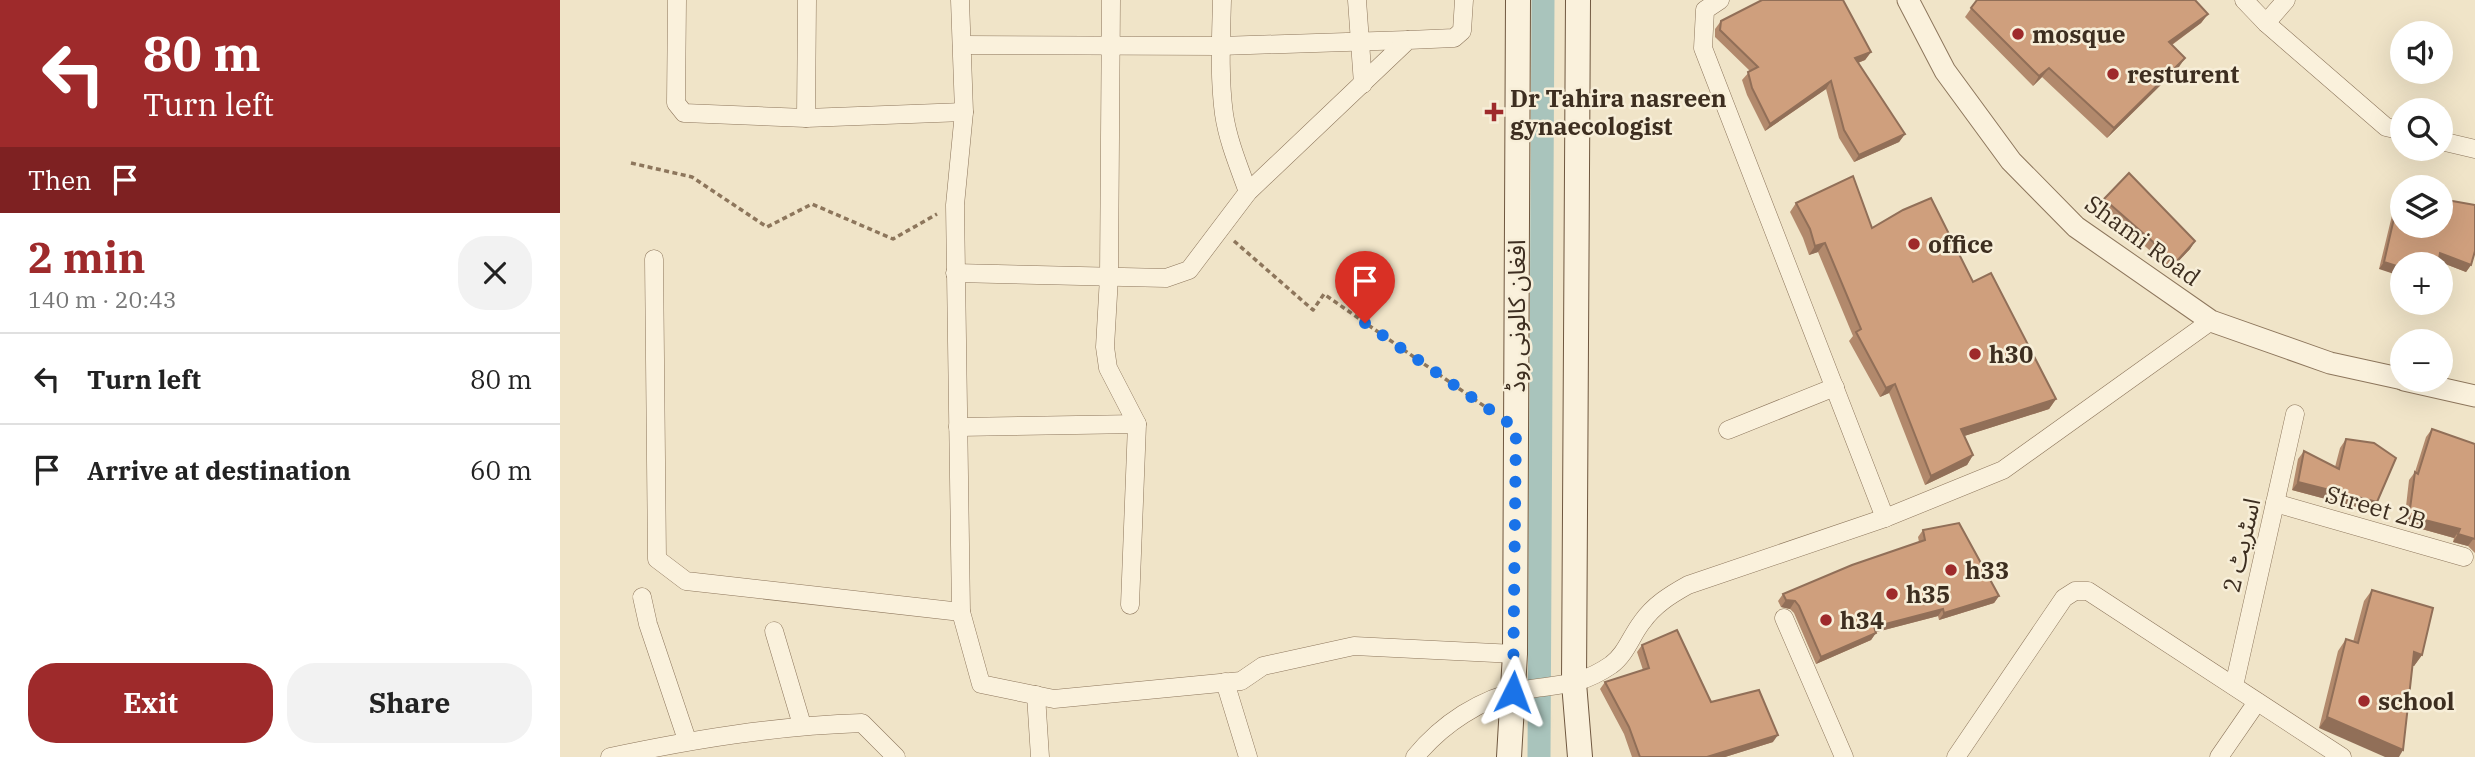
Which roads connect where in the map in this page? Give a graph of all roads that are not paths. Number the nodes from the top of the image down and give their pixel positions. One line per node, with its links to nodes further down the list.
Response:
1 (677, 0): 22 (street)
2 (807, 0): 22 (street)
3 (960, 0): 17 (street)
4 (1111, 0): 18 (street)
5 (1222, 0): 19 (street)
6 (1357, 0): 16 (street)
7 (1464, 0): 15 (street)
8 (1518, 0): 47 (main road, افغان کالونی روڈ)
9 (1578, 0): 49 (main road)
10 (1720, 0): 32 (street)
11 (1908, 0): 30 (street, Shami Road)
12 (2244, 0): 14 (street)
13 (2286, 0): 14 (street)
14 (2266, 23): 23 (street)
15 (1408, 40): 16 (street); 20 (street)
16 (1359, 42): 19 (street); 20 (street)
17 (962, 45): 18 (street); 21 (street)
18 (1110, 45): 19 (street); 29 (street)
19 (1220, 46): 26 (street)
20 (1363, 83): 26 (street)
21 (964, 112): 22 (street); 28 (street)
22 (806, 118)
23 (2390, 128)
24 (2453, 144): 25 (street)
25 (2475, 149)
26 (1248, 192): 29 (street)
27 (654, 259): 44 (street)
28 (955, 273): 29 (street); 37 (street)
29 (1109, 277): 36 (street)
30 (2211, 321): 31 (street, Shami Road); 40 (street)
31 (2390, 377)
32 (1835, 387): 38 (street); 40 (street)
33 (2453, 391): 34 (street, Shami Road)
34 (2475, 396)
35 (2295, 414): 39 (street, اسٹریٹ 2)
36 (1137, 424): 37 (street); 43 (street)
37 (958, 427): 44 (street)
38 (1728, 430)
39 (2275, 503): 41 (street, Street 2B); 50 (street, اسٹریٹ 2)
40 (1885, 518): 49 (street)
41 (2464, 557)
42 (642, 597): 55 (street)
43 (1130, 605)
44 (961, 612): 52 (street)
45 (1784, 618): 63 (street)
46 (774, 631): 54 (street)
47 (1515, 654): 48 (street); 51 (main road, افغان کالونی روڈ)
48 (1225, 682): 52 (street); 59 (street)
49 (1565, 685): 51 (street); 62 (main road)
50 (2234, 686): 53 (street); 64 (street)
51 (1519, 691): 60 (street); 61 (main road, افغان کالونی روڈ)
52 (1036, 695): 58 (street)
53 (2257, 702): 65 (street); 66 (street)
54 (802, 725): 55 (street); 57 (street)
55 (687, 740): 56 (street)
56 (610, 757)
57 (896, 757)
58 (1040, 757)
59 (1248, 757)
60 (1415, 757)
61 (1508, 757)
62 (1580, 757)
63 (1844, 757)
64 (1955, 757)
65 (2220, 757)
66 (2342, 757)

